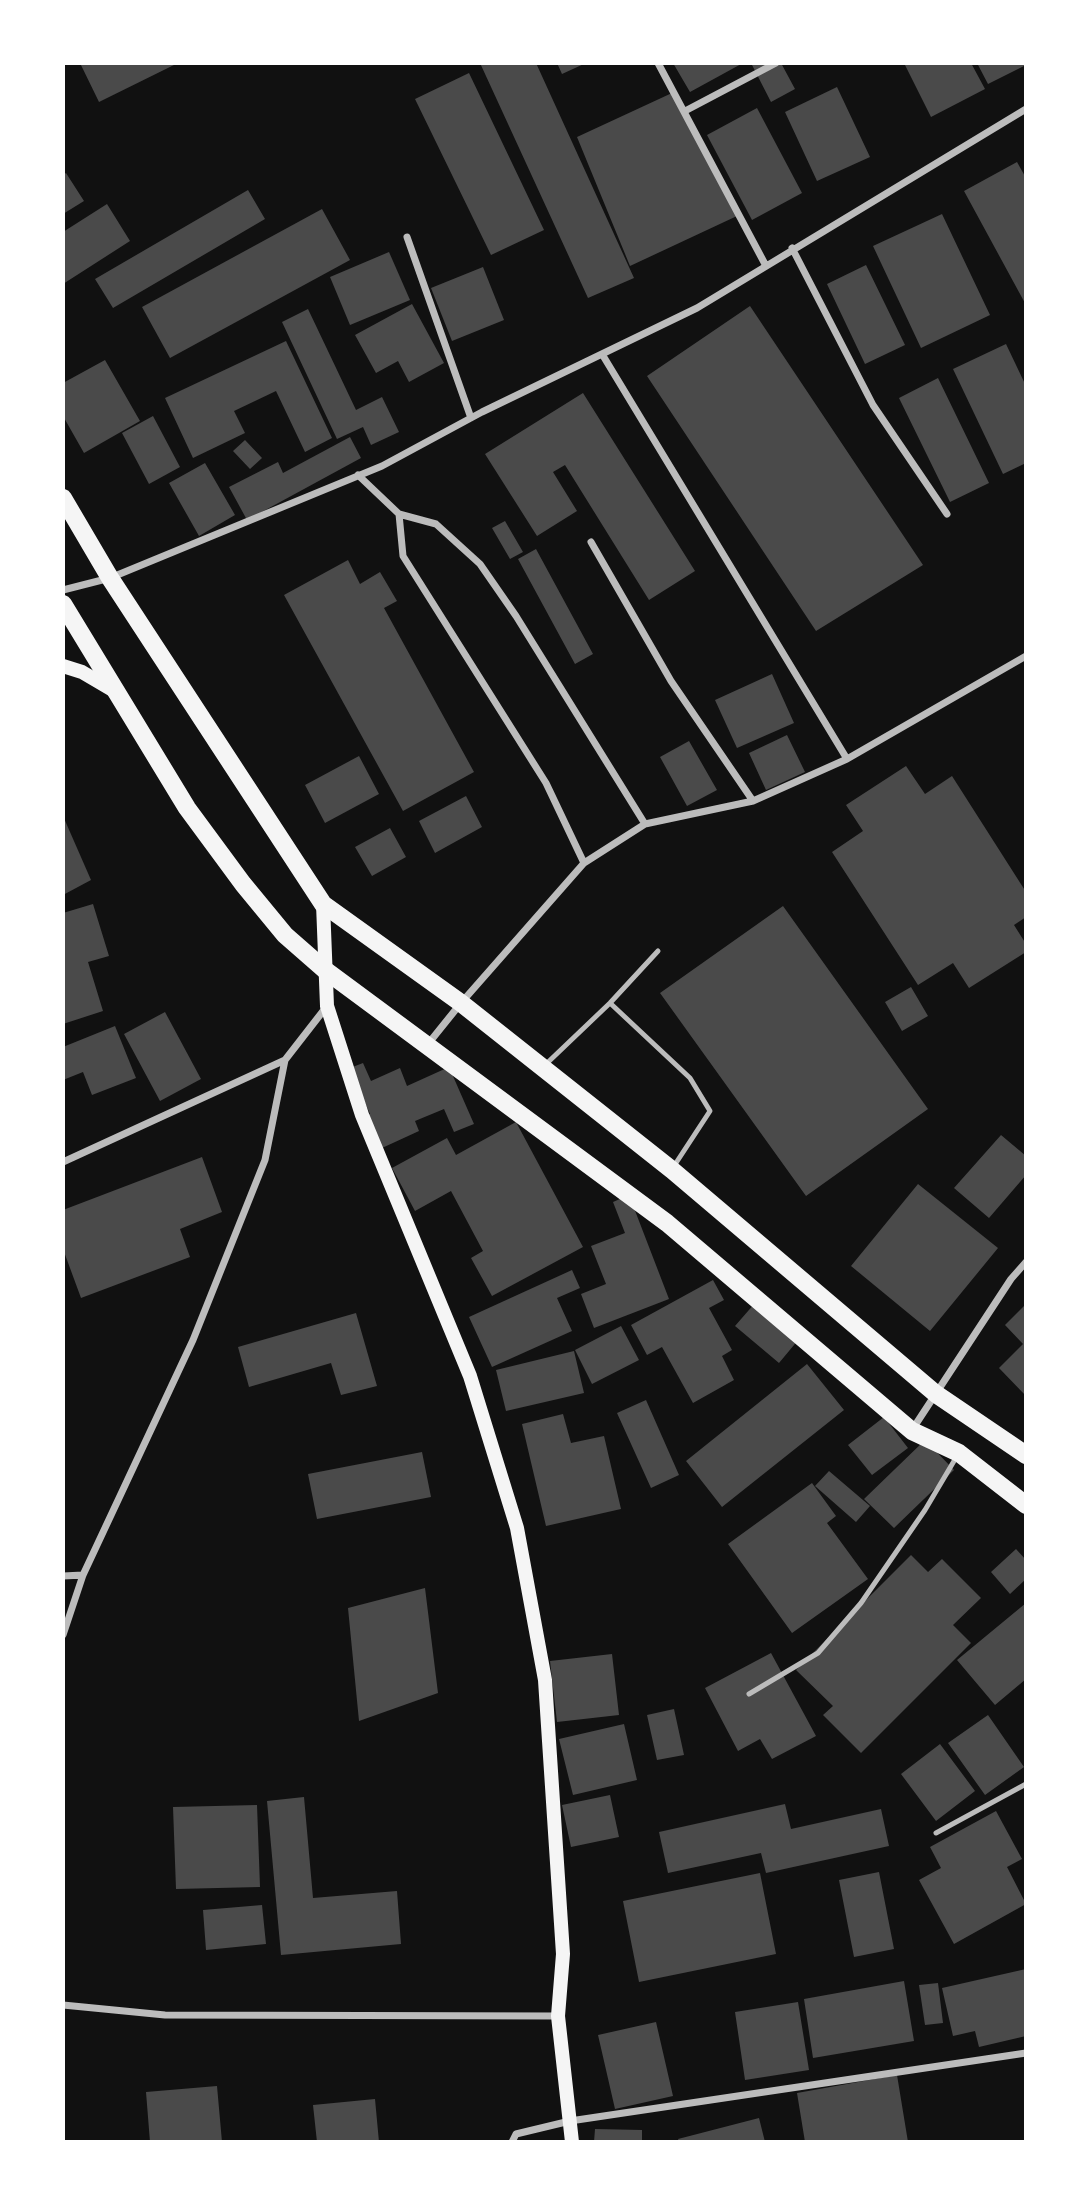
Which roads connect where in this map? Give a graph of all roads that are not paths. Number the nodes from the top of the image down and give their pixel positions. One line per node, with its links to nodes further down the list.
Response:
1 (658, 63): 4 (street)
2 (776, 63): 4 (street)
3 (1026, 109): 6 (street)
4 (685, 111): 7 (street)
5 (407, 237): 9 (street)
6 (792, 248): 7 (street); 13 (street)
7 (765, 266): 8 (street)
8 (602, 354): 9 (street); 21 (street)
9 (471, 418): 10 (street)
10 (358, 475): 12 (street); 15 (street)
11 (63, 498): 15 (main road)
12 (399, 514): 23 (street); 24 (street)
13 (947, 514)
14 (591, 542): 22 (street)
15 (110, 578): 16 (street); 25 (main road)
16 (63, 590)
17 (63, 604): 20 (main road)
18 (1026, 656): 21 (street)
19 (63, 666): 20 (main road)
20 (117, 692): 27 (main road)
21 (846, 760): 22 (street)
22 (753, 801): 23 (street)
23 (645, 824): 24 (street)
24 (584, 863): 28 (street)
25 (323, 904): 27 (main road); 28 (main road)
26 (658, 951): 29 (lane)
27 (326, 970): 30 (main road); 31 (main road)
28 (461, 1003): 31 (street); 33 (main road)
29 (611, 1003): 33 (lane); 35 (lane)
30 (327, 1006): 32 (street); 49 (main road)
31 (428, 1045): 38 (main road)
32 (285, 1060): 34 (street); 43 (street)
33 (542, 1068): 35 (main road)
34 (63, 1162)
35 (672, 1170): 37 (main road)
36 (1026, 1262): 37 (street)
37 (936, 1394): 38 (street); 40 (main road)
38 (912, 1431): 39 (main road)
39 (959, 1453): 41 (main road); 45 (lane)
40 (1026, 1455)
41 (1026, 1505)
42 (63, 1576): 43 (street)
43 (83, 1576): 44 (street)
44 (63, 1635)
45 (749, 1694)
46 (1026, 1784): 47 (lane)
47 (936, 1833)
48 (63, 2005): 49 (street)
49 (558, 2016): 51 (main road)
50 (1026, 2053): 51 (street)
51 (570, 2120): 52 (street); 53 (main road)
52 (512, 2142)
53 (572, 2142)

